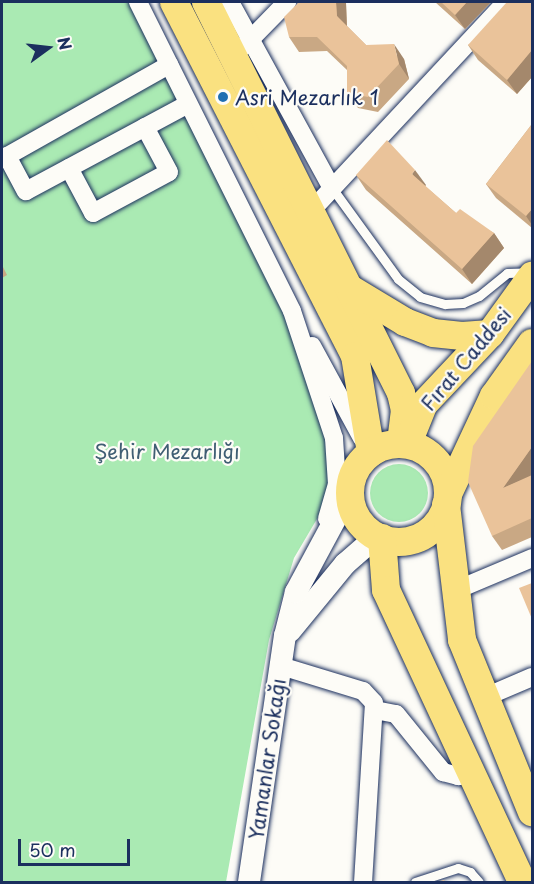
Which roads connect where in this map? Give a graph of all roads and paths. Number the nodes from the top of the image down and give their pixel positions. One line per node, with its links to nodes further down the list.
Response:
1 (138, 2): 8 (street)
2 (174, 2): 21 (main road)
3 (206, 2): 7 (main road)
4 (230, 2): 7 (street)
5 (287, 2): 7 (street)
6 (506, 2): 13 (street)
7 (242, 48): 13 (street); 14 (main road)
8 (169, 65): 9 (street); 11 (street)
9 (188, 104): 10 (street); 17 (street)
10 (145, 127): 12 (street); 12 (street)
11 (4, 157): 12 (street)
12 (69, 168)
13 (332, 188): 14 (street); 15 (lane)
14 (311, 211): 16 (main road)
15 (532, 274): 18 (main road, Fırat Caddesi)
16 (351, 290): 18 (main road); 20 (main road)
17 (292, 311): 21 (street); 25 (street)
18 (490, 334): 20 (main road, Fırat Caddesi)
19 (532, 343): 23 (main road, Fırat Caddesi)
20 (404, 444): 21 (main road); 23 (main road)
21 (371, 453): 22 (main road)
22 (351, 490): 24 (main road); 25 (street, Yamanlar Sokağı)
23 (447, 499): 24 (main road); 27 (main road)
24 (379, 537): 28 (street); 33 (main road)
25 (324, 540): 28 (street, Yamanlar Sokağı)
26 (532, 558): 27 (street)
27 (454, 591): 31 (main road)
28 (285, 636): 29 (street, Yamanlar Sokağı)
29 (281, 666): 32 (street); 35 (street, Yamanlar Sokağı)
30 (532, 677): 31 (street)
31 (483, 698): 34 (main road)
32 (375, 710): 33 (street); 36 (street)
33 (471, 773): 39 (main road)
34 (532, 812)
35 (249, 882)
36 (363, 882)
37 (415, 882): 38 (lane)
38 (479, 882)
39 (522, 882)

